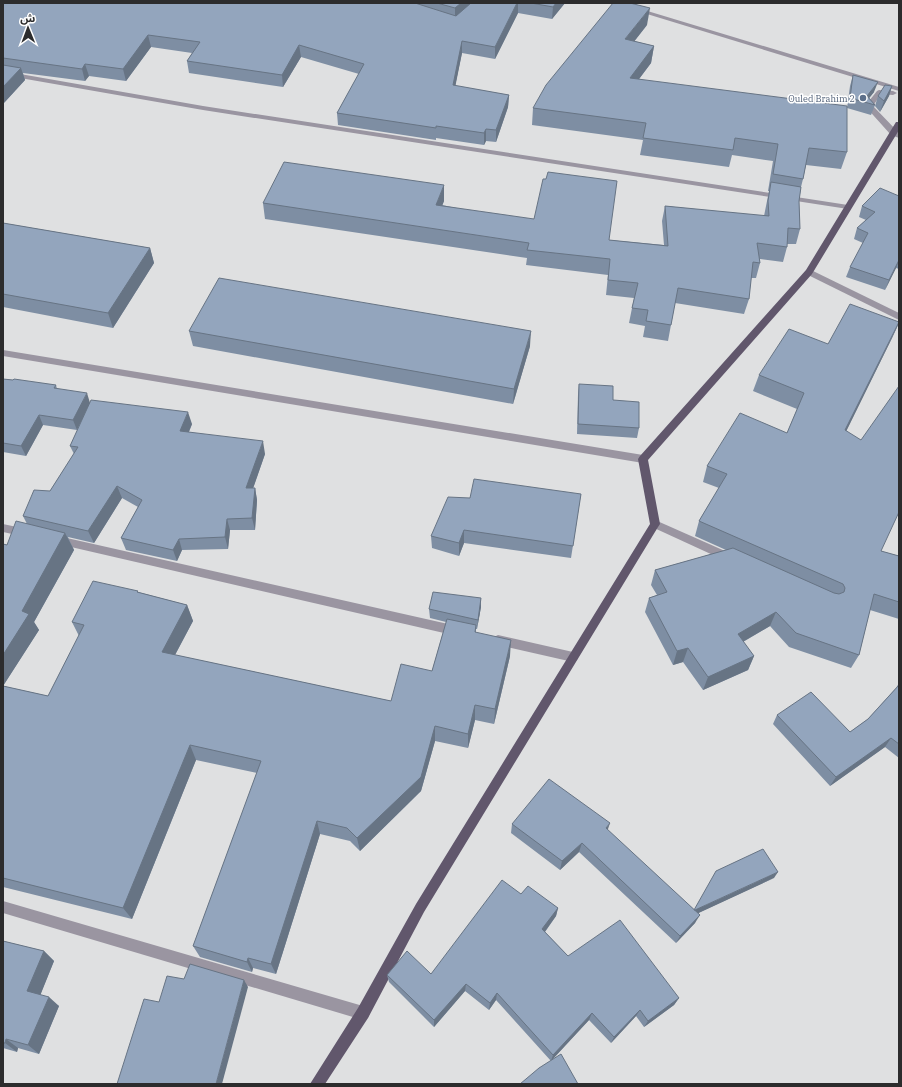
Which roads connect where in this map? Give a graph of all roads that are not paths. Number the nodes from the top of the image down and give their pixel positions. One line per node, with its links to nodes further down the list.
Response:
1 (614, 3): 3 (street)
2 (3, 73): 7 (street)
3 (899, 89)
4 (899, 93): 6 (street)
5 (899, 124): 6 (main road)
6 (896, 135): 7 (main road)
7 (848, 207): 8 (main road)
8 (809, 272): 9 (street); 11 (main road)
9 (899, 317)
10 (3, 353): 11 (street)
11 (643, 459): 12 (main road)
12 (655, 524): 16 (street); 19 (main road)
13 (3, 528): 14 (street)
14 (34, 535)
15 (49, 538): 17 (street)
16 (739, 562)
17 (465, 633)
18 (488, 638): 19 (street)
19 (573, 657): 21 (main road)
20 (3, 907): 21 (street)
21 (363, 1013): 22 (main road)
22 (317, 1084)

